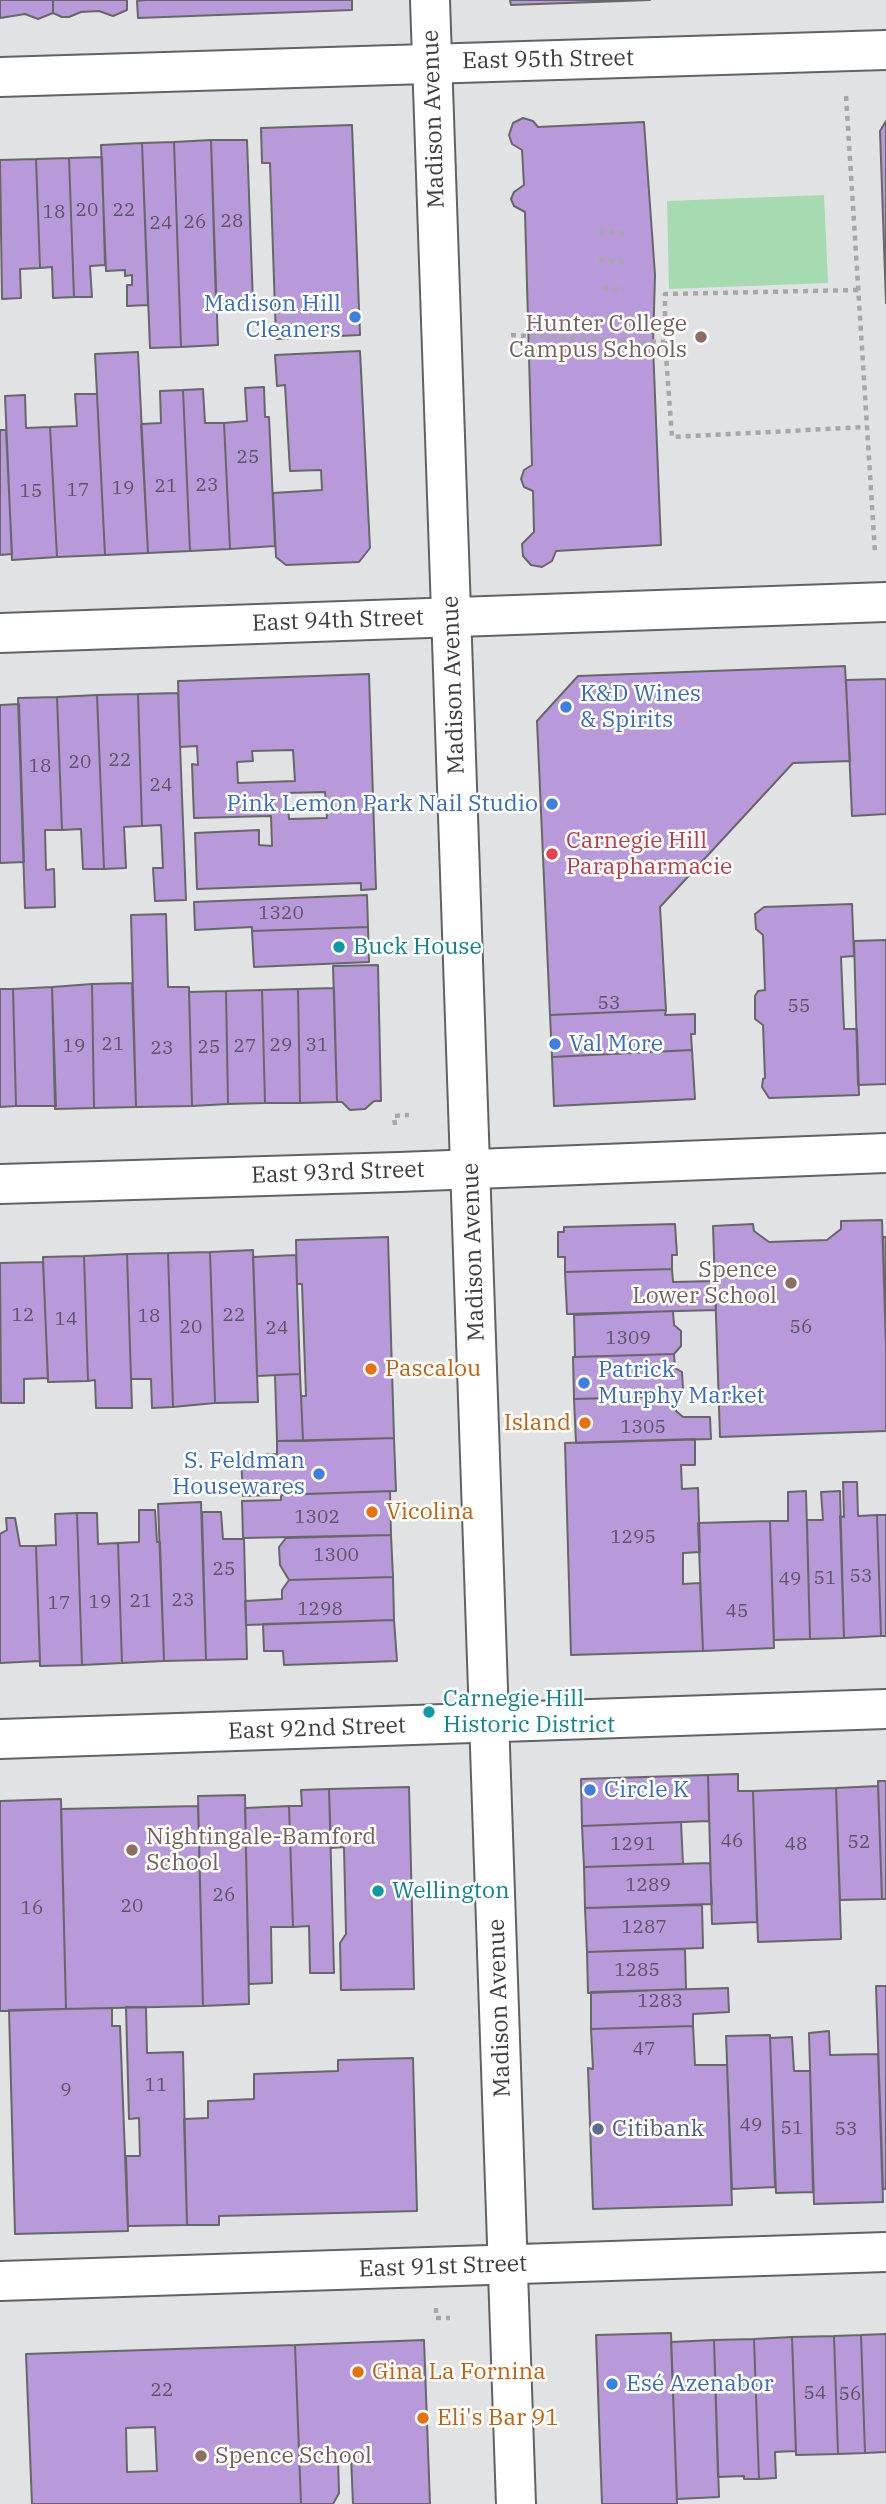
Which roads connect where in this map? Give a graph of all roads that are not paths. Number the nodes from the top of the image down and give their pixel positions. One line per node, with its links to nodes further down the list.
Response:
1 (430, 0): 3 (street, Madison Avenue)
2 (886, 50): 3 (street, East 95th Street)
3 (433, 63): 4 (street, East 95th Street); 6 (street, Madison Avenue)
4 (0, 77)
5 (886, 602): 6 (street, East 94th Street)
6 (452, 617): 7 (street, East 94th Street); 9 (street, Madison Avenue)
7 (0, 633)
8 (886, 1153): 9 (street, East 93rd Street)
9 (471, 1168): 10 (street, East 93rd Street); 12 (street, Madison Avenue)
10 (0, 1184)
11 (886, 1709): 12 (street, East 92nd Street)
12 (489, 1723): 13 (street, East 92nd Street); 15 (street, Madison Avenue)
13 (0, 1739)
14 (886, 2252): 15 (street, East 91st Street)
15 (509, 2265): 16 (street, East 91st Street); 17 (street, Madison Avenue)
16 (0, 2281)
17 (516, 2504)

